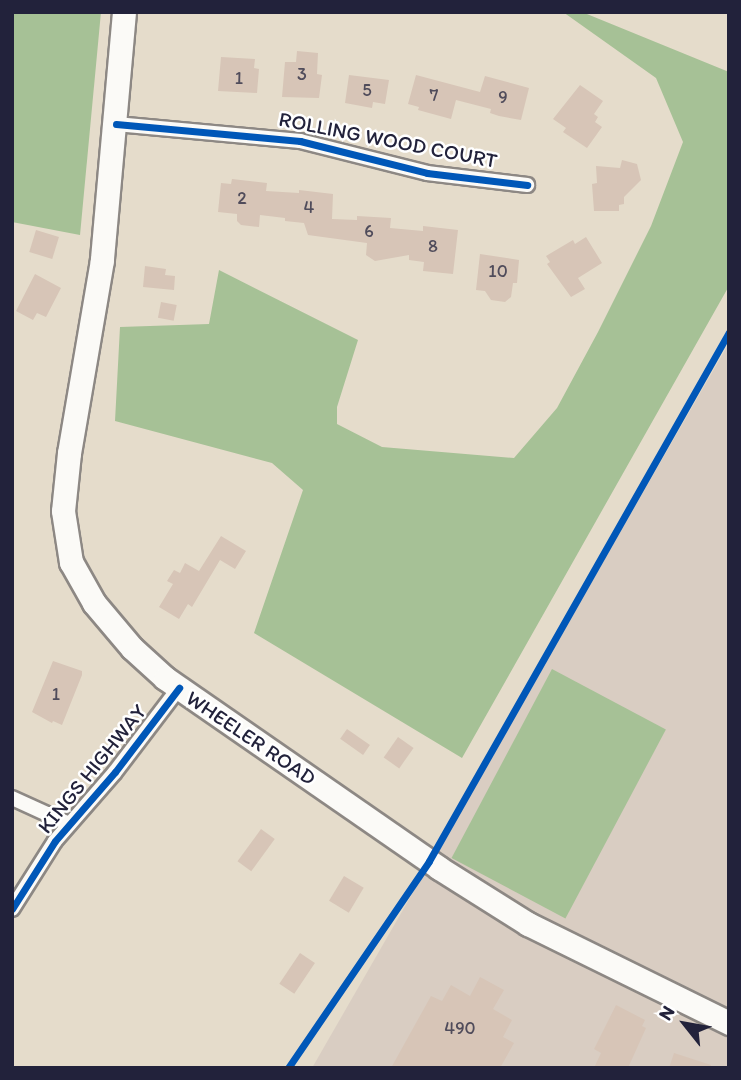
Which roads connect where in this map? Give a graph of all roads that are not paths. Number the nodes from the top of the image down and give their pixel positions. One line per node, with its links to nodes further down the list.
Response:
1 (124, 12): 2 (main road, WHEELER ROAD)
2 (116, 124): 3 (street, ROLLING WOOD COURT); 4 (main road, WHEELER ROAD)
3 (527, 185)
4 (179, 688): 6 (street, KINGS HIGHWAY); 8 (main road, WHEELER ROAD)
5 (12, 798): 6 (street)
6 (69, 824): 7 (street, KINGS HIGHWAY)
7 (12, 909)
8 (729, 1023)

